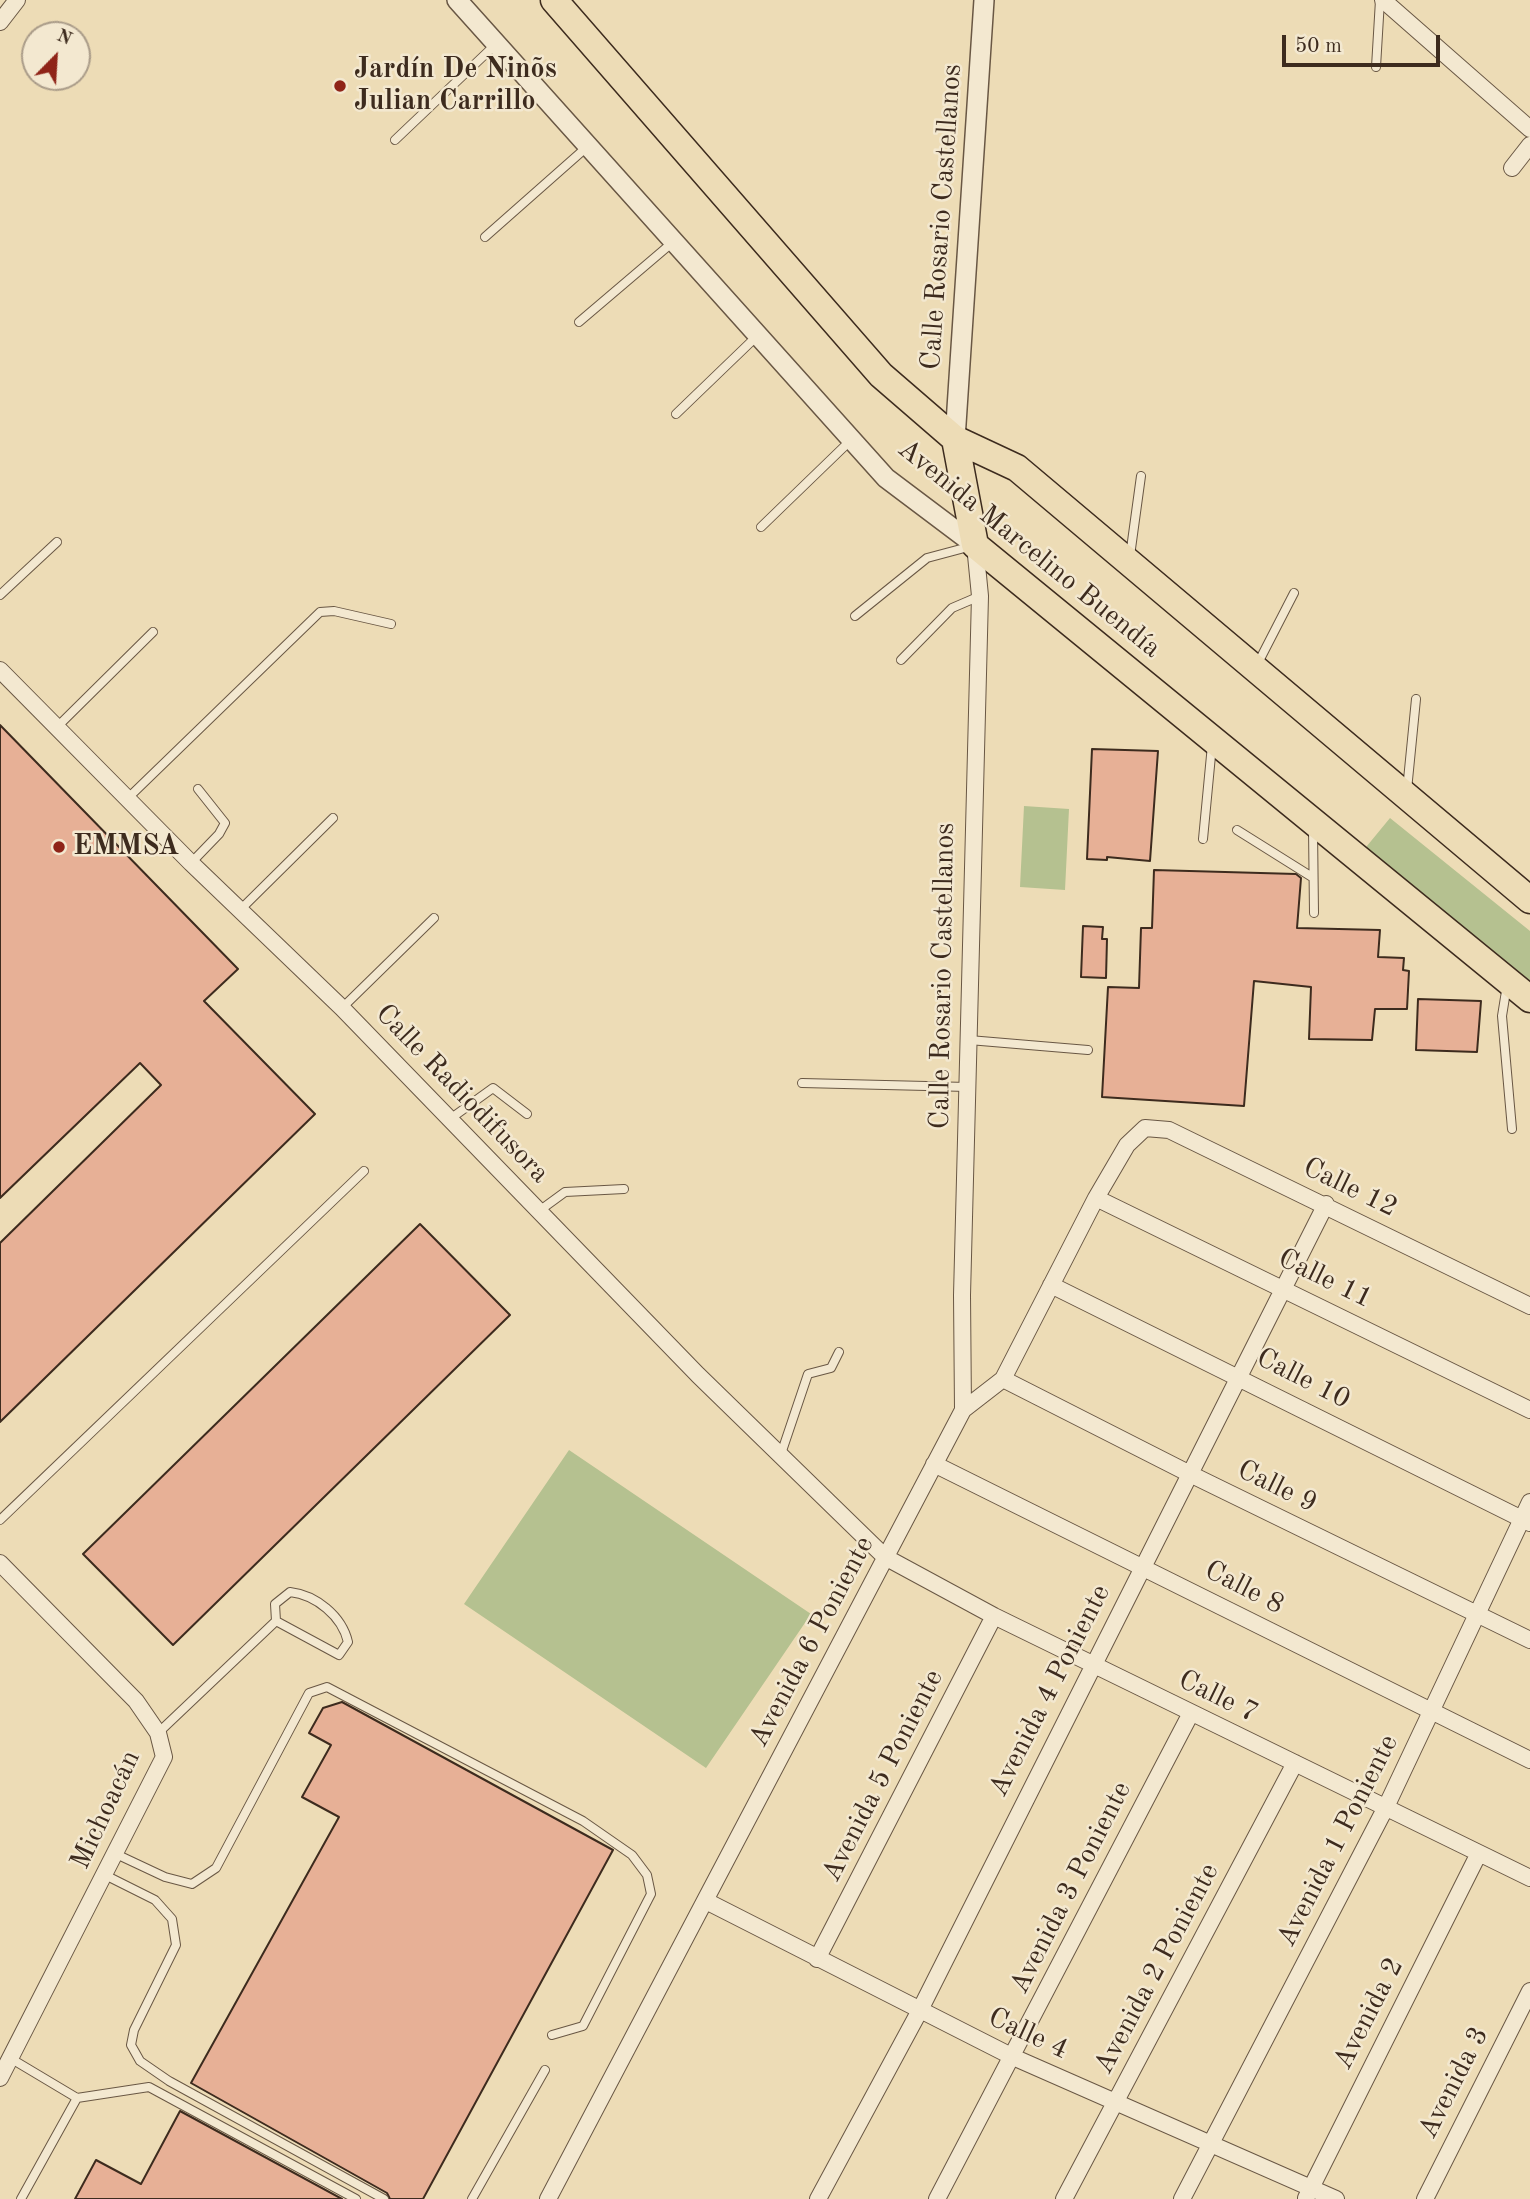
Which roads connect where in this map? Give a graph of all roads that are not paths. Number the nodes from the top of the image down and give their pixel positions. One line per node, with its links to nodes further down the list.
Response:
1 (17, 0): 6 (street)
2 (457, 0): 7 (street, Avenida Marcelino Buendía)
3 (554, 0): 19 (main road, Avenida Marcelino Buendía)
4 (984, 0): 19 (street, Calle Rosario Castellanos)
5 (1381, 0): 8 (lane); 9 (street)
6 (0, 22)
7 (496, 44): 10 (lane); 12 (street, Avenida Marcelino Buendía)
8 (1376, 67)
9 (1530, 129)
10 (395, 140)
11 (1530, 145): 13 (street)
12 (588, 146): 14 (lane); 15 (street, Avenida Marcelino Buendía)
13 (1512, 168)
14 (485, 237)
15 (674, 242): 16 (lane); 17 (street, Avenida Marcelino Buendía)
16 (579, 322)
17 (757, 335): 18 (lane); 20 (street, Avenida Marcelino Buendía)
18 (676, 414)
19 (955, 439): 24 (main road); 25 (main road, Avenida Marcelino Buendía)
20 (851, 440): 22 (lane); 24 (street, Avenida Marcelino Buendía)
21 (1141, 476): 25 (lane)
22 (761, 527)
23 (57, 542): 27 (lane)
24 (975, 545): 28 (street, Calle Rosario Castellanos); 29 (lane); 37 (main road, Avenida Marcelino Buendía)
25 (1129, 563): 34 (main road, Avenida Marcelino Buendía)
26 (1294, 593): 34 (lane)
27 (0, 595)
28 (980, 596): 32 (lane); 54 (street, Calle Rosario Castellanos)
29 (855, 615)
30 (391, 624): 40 (lane)
31 (153, 632): 36 (lane)
32 (901, 660)
33 (0, 670): 36 (street, Calle Radiodifusora)
34 (1254, 670): 39 (main road, Avenida Marcelino Buendía)
35 (1416, 699): 39 (lane)
36 (55, 728): 40 (street, Calle Radiodifusora)
37 (1212, 738): 42 (main road, Avenida Marcelino Buendía); 44 (lane)
38 (198, 789): 45 (lane)
39 (1407, 797): 47 (main road, Avenida Marcelino Buendía)
40 (127, 799): 45 (street, Calle Radiodifusora)
41 (333, 818): 48 (lane)
42 (1313, 821): 46 (lane); 51 (main road, Avenida Marcelino Buendía)
43 (1237, 830): 46 (lane)
44 (1203, 839)
45 (191, 863): 48 (street, Calle Radiodifusora)
46 (1312, 877): 49 (lane)
47 (1530, 900)
48 (240, 910): 53 (street, Calle Radiodifusora)
49 (1314, 913)
50 (434, 918): 53 (lane)
51 (1508, 981): 52 (main road, Avenida Marcelino Buendía); 61 (lane)
52 (1530, 999)
53 (342, 1008): 59 (street, Calle Radiodifusora)
54 (969, 1040): 55 (lane); 57 (street, Calle Rosario Castellanos)
55 (1088, 1050)
56 (802, 1083): 57 (lane)
57 (968, 1087): 73 (street, Calle Rosario Castellanos)
58 (527, 1114): 59 (lane)
59 (450, 1119): 66 (street, Calle Radiodifusora)
60 (1145, 1128): 64 (street, Avenida 6 Poniente); 65 (street, Calle 12)
61 (1512, 1129)
62 (364, 1171): 79 (lane)
63 (624, 1189): 66 (lane)
64 (1096, 1198): 67 (street, Avenida 6 Poniente); 68 (street, Calle 11)
65 (1326, 1204): 68 (street, Avenida 4 Poniente); 69 (street, Calle 12)
66 (539, 1211): 75 (street, Calle Radiodifusora)
67 (1051, 1285): 71 (street, Calle 10); 72 (street, Avenida 6 Poniente)
68 (1282, 1286): 71 (street, Avenida 4 Poniente); 74 (street, Calle 11)
69 (1530, 1306)
70 (839, 1352): 75 (lane)
71 (1237, 1376): 77 (street, Avenida 4 Poniente); 80 (street, Calle 10)
72 (1003, 1378): 73 (street, Avenida 6 Poniente); 77 (street, Calle 9)
73 (963, 1409): 76 (street, Avenida 6 Poniente)
74 (1530, 1410)
75 (780, 1455): 81 (street, Calle Radiodifusora)
76 (934, 1464): 81 (street, Avenida 6 Poniente); 83 (street, Calle 8)
77 (1190, 1474): 83 (street, Avenida 4 Poniente); 84 (street, Calle 9)
78 (1530, 1502): 80 (street, Avenida 1 Poniente)
79 (0, 1520)
80 (1526, 1521): 84 (street, Avenida 1 Poniente)
81 (886, 1557): 85 (street, Calle 7); 99 (street, Avenida 6 Poniente)
82 (0, 1563): 91 (street, Michoacán)
83 (1142, 1566): 88 (street, Avenida 4 Poniente); 89 (street, Calle 8)
84 (1478, 1615): 87 (street, Calle 9); 89 (street, Avenida 1 Poniente)
85 (995, 1616): 88 (street, Calle 7); 100 (street, Avenida 5 Poniente)
86 (276, 1621): 86 (lane); 91 (lane)
87 (1530, 1640)
88 (1092, 1664): 90 (street, Calle 7); 102 (street, Avenida 4 Poniente)
89 (1433, 1711): 92 (street, Calle 8); 94 (street, Avenida 1 Poniente)
90 (1191, 1713): 93 (street, Calle 7); 104 (street, Avenida 3 Poniente)
91 (158, 1733): 96 (street, Michoacán)
92 (1530, 1760)
93 (1295, 1763): 94 (street, Calle 7); 109 (street, Avenida 2 Poniente)
94 (1386, 1807): 95 (street, Calle 7); 110 (street, Avenida 1 Poniente)
95 (1479, 1853): 98 (street, Calle 7); 111 (street, Avenida 2)
96 (116, 1854): 97 (street, Michoacán); 103 (lane)
97 (105, 1875): 105 (street, Michoacán); 114 (lane)
98 (1530, 1878)
99 (706, 1901): 100 (street, Calle 4); 116 (street, Avenida 6 Poniente)
100 (817, 1959): 102 (street, Calle 4)
101 (1530, 1991): 122 (street, Avenida 3)
102 (919, 2012): 104 (street, Calle 4); 117 (street, Avenida 4 Poniente)
103 (552, 2035)
104 (1013, 2057): 109 (street, Calle 4); 118 (street, Avenida 3 Poniente)
105 (10, 2058): 107 (street, Michoacán); 108 (lane)
106 (545, 2070): 115 (lane)
107 (0, 2078)
108 (77, 2098): 112 (lane); 113 (lane)
109 (1116, 2104): 110 (street, Calle 4); 119 (street, Avenida 2 Poniente)
110 (1210, 2146): 111 (street, Calle 4); 120 (street, Avenida 1 Poniente)
111 (1308, 2194): 121 (street, Calle 4)
112 (21, 2199)
113 (356, 2199)
114 (384, 2199)
115 (472, 2199)
116 (548, 2199)
117 (818, 2199)
118 (937, 2199)
119 (1064, 2199)
120 (1182, 2199)
121 (1336, 2199)
122 (1425, 2199)

